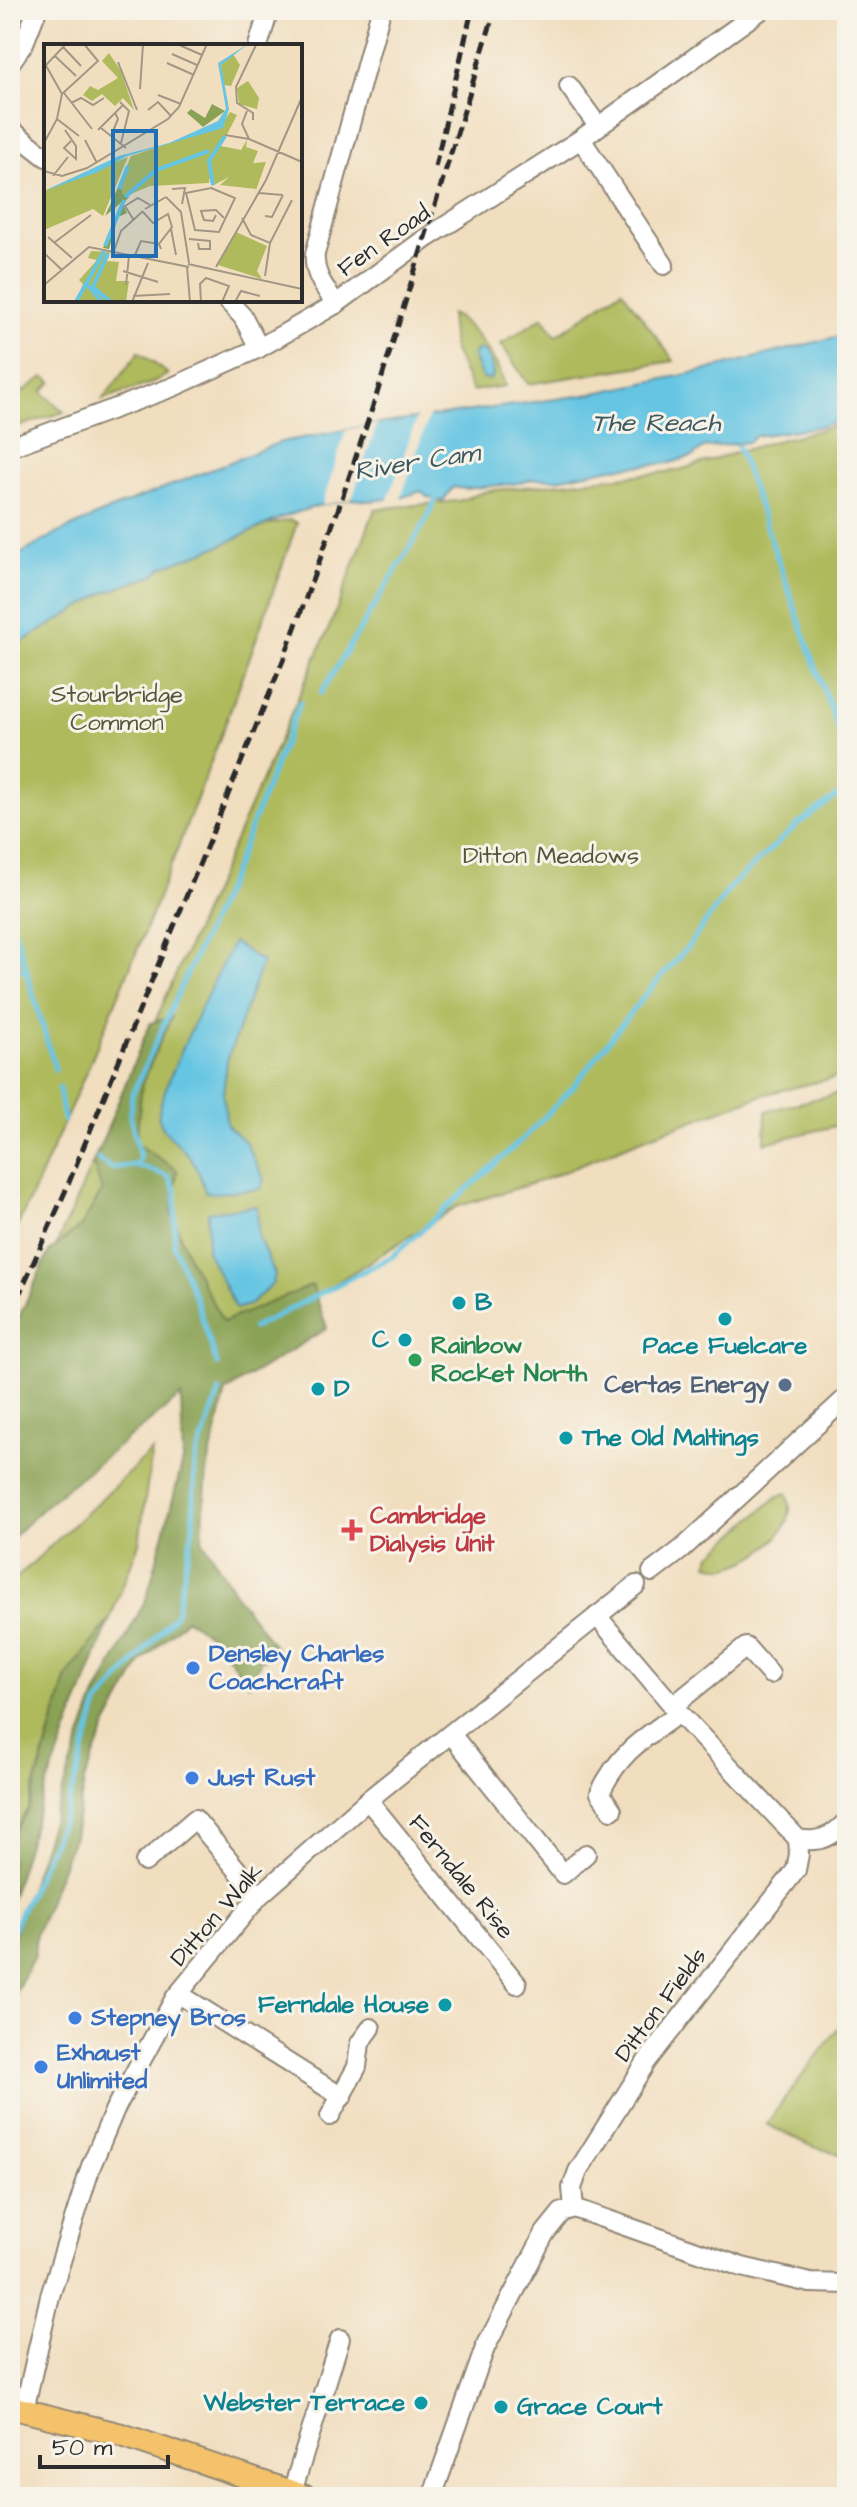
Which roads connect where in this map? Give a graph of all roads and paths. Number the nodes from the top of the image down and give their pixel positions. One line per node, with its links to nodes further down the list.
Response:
1 (37, 10): 6 (street)
2 (269, 10): 5 (street)
3 (381, 10): 14 (street)
4 (761, 10): 8 (street, Fen Road)
5 (259, 44)
6 (10, 63)
7 (569, 86): 8 (street)
8 (598, 126): 10 (street, Fen Road)
9 (10, 129): 11 (street)
10 (581, 139): 12 (street); 14 (street, Fen Road)
11 (44, 155)
12 (664, 265)
13 (229, 302): 15 (street)
14 (336, 304): 15 (street, Fen Road)
15 (259, 348): 16 (street, Fen Road)
16 (10, 447)
17 (847, 1397): 18 (street)
18 (652, 1572)
19 (636, 1585): 20 (street, Ditton Walk)
20 (597, 1616): 22 (street); 23 (street, Ditton Walk)
21 (770, 1674): 22 (street)
22 (676, 1709): 25 (street); 27 (street)
23 (451, 1734): 24 (street, Ditton Walk); 28 (street)
24 (368, 1800): 30 (street, Ditton Walk); 31 (street, Ferndale Rise)
25 (612, 1810)
26 (847, 1821): 27 (street)
27 (798, 1839): 36 (street, Ditton Fields)
28 (586, 1854)
29 (155, 1861): 30 (street)
30 (259, 1896): 32 (street, Ditton Walk)
31 (517, 1984)
32 (179, 1994): 34 (street); 39 (street, Ditton Walk)
33 (371, 2028): 34 (street)
34 (342, 2097): 35 (street)
35 (330, 2116)
36 (574, 2208): 37 (street); 41 (street)
37 (847, 2284)
38 (342, 2352): 40 (street)
39 (17, 2408): 40 (main road)
40 (299, 2494)
41 (432, 2497)

